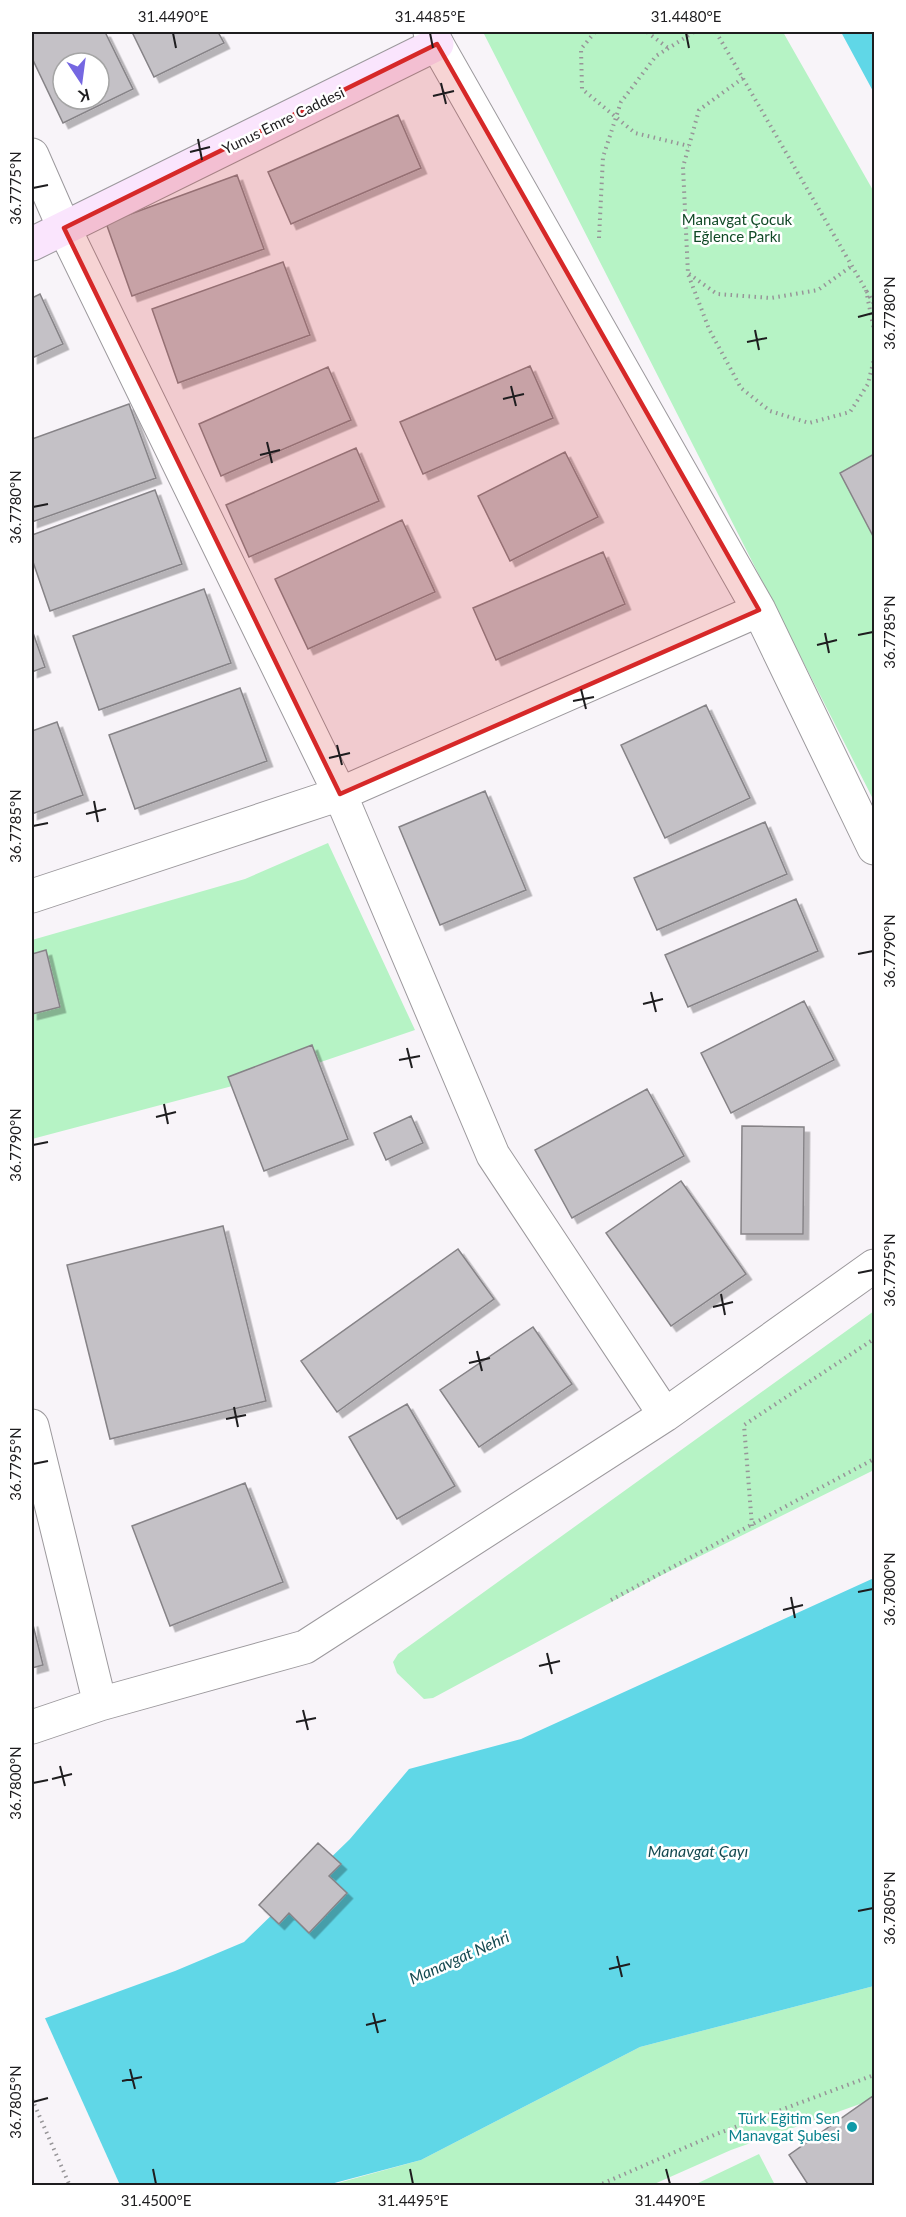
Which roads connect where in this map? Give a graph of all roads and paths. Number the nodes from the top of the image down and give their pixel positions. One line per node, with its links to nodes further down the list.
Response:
1 (595, 32): 8 (path)
2 (647, 32): 6 (path)
3 (694, 32): 6 (path)
4 (716, 32): 7 (path)
5 (433, 38): 11 (street, Yunus Emre Caddesi); 20 (street)
6 (669, 48): 8 (path)
7 (743, 78): 9 (path); 14 (path)
8 (617, 115): 9 (path); 12 (path)
9 (689, 146): 15 (path)
10 (32, 154): 11 (street)
11 (64, 228): 13 (street, Yunus Emre Caddesi); 21 (street)
12 (599, 238)
13 (32, 244)
14 (853, 265): 15 (path); 16 (path)
15 (688, 274): 19 (path)
16 (865, 286): 17 (path); 18 (path)
17 (874, 304)
18 (874, 330)
19 (874, 359)
20 (759, 610): 21 (street); 22 (street)
21 (340, 794): 23 (street); 26 (street)
22 (874, 848)
23 (32, 896)
24 (874, 1266): 26 (street)
25 (874, 1340): 29 (path)
26 (665, 1415): 31 (street)
27 (32, 1426): 31 (street)
28 (874, 1459): 29 (path)
29 (752, 1526): 30 (path)
30 (611, 1600)
31 (100, 1704): 32 (street)
32 (32, 1727)
33 (874, 2075): 36 (path)
34 (32, 2099): 35 (path)
35 (70, 2186)
36 (597, 2186)

